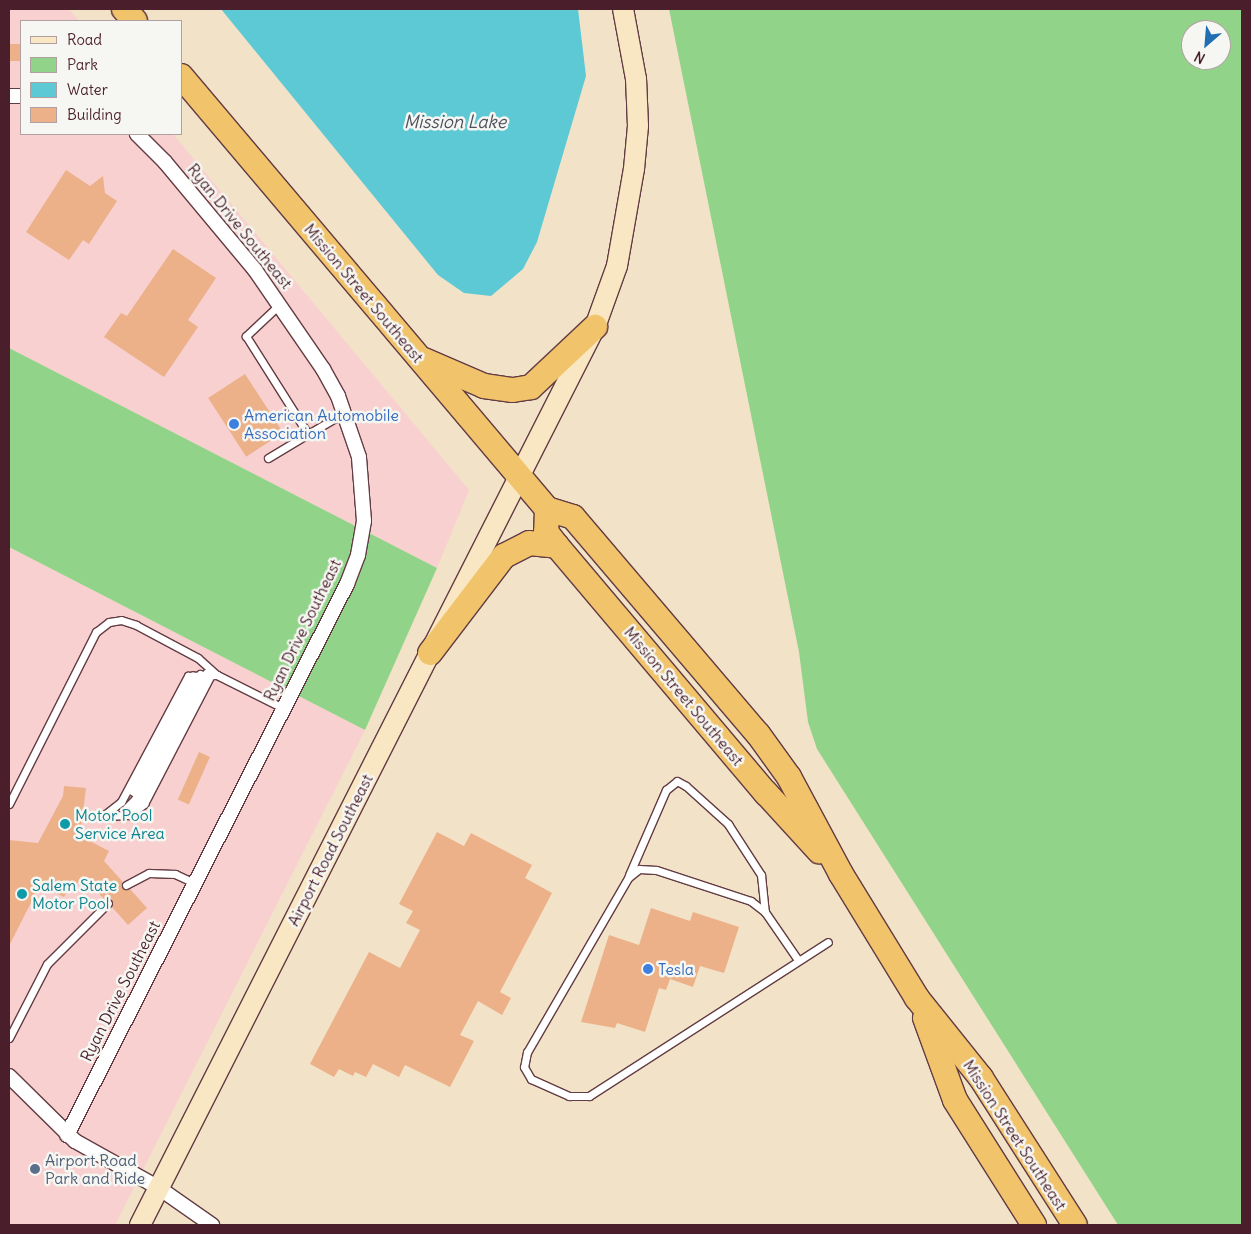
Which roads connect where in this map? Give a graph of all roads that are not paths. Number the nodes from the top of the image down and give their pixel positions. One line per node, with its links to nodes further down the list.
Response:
1 (124, 9): 3 (highway)
2 (623, 9): 7 (main road, Airport Road Southeast)
3 (134, 20)
4 (182, 77): 8 (highway, Mission Street Southeast)
5 (138, 135): 6 (street, Ryan Drive Southeast)
6 (280, 304): 9 (street, Ryan Drive Southeast); 10 (lane)
7 (595, 327): 8 (highway); 12 (main road, Airport Road Southeast)
8 (418, 357): 12 (highway, Mission Street Southeast)
9 (344, 413): 10 (lane); 17 (street, Ryan Drive Southeast)
10 (308, 434): 11 (lane)
11 (268, 458)
12 (520, 475): 13 (highway, Mission Street Southeast); 15 (main road, Airport Road Southeast)
13 (547, 509): 14 (highway, Mission Street Southeast); 21 (highway, Mission Street Southeast)
14 (556, 546): 15 (highway); 21 (highway, Mission Street Southeast)
15 (430, 653): 33 (main road, Airport Road Southeast)
16 (206, 674): 17 (lane); 18 (lane); 20 (lane); 20 (lane)
17 (283, 708): 23 (street, Ryan Drive Southeast)
18 (9, 804)
19 (82, 816): 20 (lane)
20 (103, 816)
21 (841, 874): 29 (highway, Mission Street Southeast)
22 (628, 878): 26 (lane); 26 (lane); 28 (lane)
23 (194, 883): 24 (lane); 32 (street, Ryan Drive Southeast)
24 (126, 886)
25 (108, 903): 30 (lane)
26 (765, 912): 28 (lane)
27 (828, 942): 28 (lane)
28 (798, 960)
29 (917, 998): 36 (highway, Mission Street Southeast); 37 (highway, Mission Street Southeast)
30 (9, 1038)
31 (9, 1076): 32 (street)
32 (67, 1135): 33 (street)
33 (160, 1188): 34 (main road, Airport Road Southeast); 35 (street)
34 (140, 1225)
35 (212, 1225)
36 (1034, 1225)
37 (1075, 1225)

